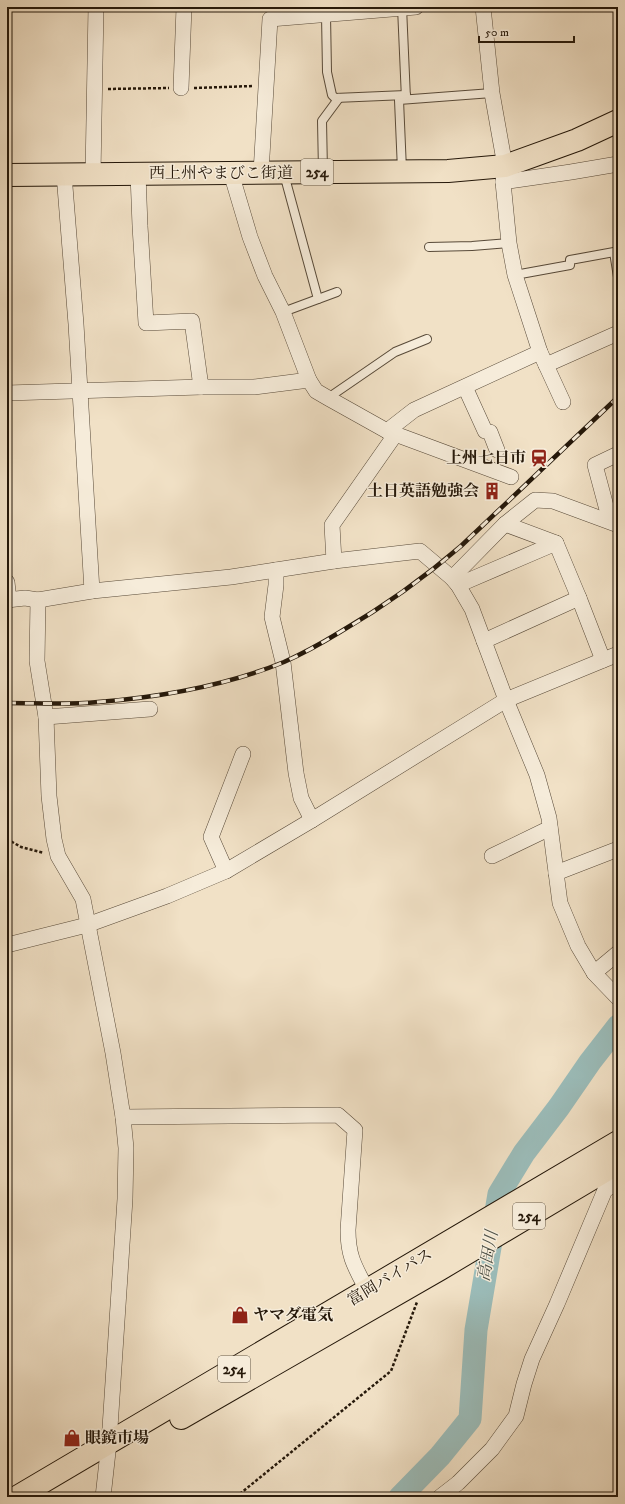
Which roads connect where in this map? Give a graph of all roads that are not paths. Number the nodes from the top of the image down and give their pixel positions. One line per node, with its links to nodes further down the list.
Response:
1 (96, 7): 18 (street)
2 (184, 7): 6 (street)
3 (483, 7): 7 (street)
4 (407, 8): 5 (street); 8 (lane)
5 (329, 12): 9 (lane); 16 (street)
6 (181, 88)
7 (492, 93): 8 (lane); 20 (street)
8 (406, 97): 9 (lane); 12 (lane)
9 (339, 98): 14 (lane)
10 (618, 121): 20 (highway, 西上州やまびこ街道 / 254)
11 (618, 164): 20 (street)
12 (402, 171): 14 (highway, 西上州やまびこ街道 / 254); 20 (highway, 西上州やまびこ街道 / 254)
13 (284, 172): 14 (highway, 西上州やまびこ街道 / 254); 16 (highway, 西上州やまびこ街道 / 254); 27 (lane)
14 (323, 172)
15 (231, 173): 16 (highway, 西上州やまびこ街道 / 254); 19 (highway, 西上州やまびこ街道 / 254); 28 (street)
16 (261, 173)
17 (64, 174): 18 (highway, 西上州やまびこ街道 / 254); 21 (highway, 西上州やまびこ街道 / 254); 35 (street)
18 (92, 174): 19 (highway, 西上州やまびこ街道 / 254)
19 (138, 174): 33 (street)
20 (504, 174): 22 (street)
21 (7, 175)
22 (509, 243): 23 (lane); 24 (street)
23 (429, 247)
24 (516, 275): 25 (lane); 31 (street)
25 (618, 277)
26 (337, 292): 27 (lane)
27 (318, 299): 28 (lane)
28 (283, 312): 32 (street)
29 (618, 333): 31 (street)
30 (427, 339): 37 (lane)
31 (543, 358): 34 (street); 38 (street)
32 (309, 380): 33 (street); 37 (street)
33 (201, 387): 35 (street)
34 (465, 387): 39 (street); 40 (street)
35 (80, 391): 36 (street); 50 (street)
36 (7, 393)
37 (328, 398): 39 (street)
38 (563, 402)
39 (391, 433): 42 (street); 46 (street)
40 (497, 450)
41 (618, 454): 43 (street)
42 (511, 477)
43 (614, 523): 44 (street)
44 (505, 524): 45 (street); 49 (street)
45 (556, 543): 49 (street); 51 (street)
46 (334, 561): 47 (street); 49 (street)
47 (276, 570): 50 (street); 61 (street)
48 (7, 582): 52 (street)
49 (455, 582): 54 (street)
50 (92, 591): 53 (street)
51 (579, 598): 54 (street); 56 (street)
52 (8, 600): 53 (street)
53 (38, 600): 59 (street)
54 (484, 641): 57 (street)
55 (618, 654): 56 (street)
56 (603, 660): 57 (street)
57 (506, 700): 61 (street); 62 (street)
58 (150, 709): 59 (street)
59 (46, 717): 67 (street)
60 (242, 754): 65 (street)
61 (312, 820): 65 (street)
62 (550, 828): 64 (street); 66 (street)
63 (618, 849): 66 (street)
64 (492, 856)
65 (226, 872): 67 (street)
66 (556, 873): 70 (street)
67 (87, 925): 68 (street); 72 (street)
68 (7, 944)
69 (618, 952): 70 (street)
70 (597, 977): 71 (street)
71 (618, 998)
72 (123, 1117): 76 (street); 77 (street)
73 (618, 1142): 76 (highway, 富岡バイパス / 254)
74 (618, 1163): 77 (highway, 富岡バイパス / 254)
75 (618, 1182): 81 (street)
76 (367, 1290): 77 (highway, 富岡バイパス / 254)
77 (108, 1452): 78 (highway, 富岡バイパス / 254); 79 (highway, 富岡バイパス / 254); 80 (street)
78 (17, 1497)
79 (47, 1497)
80 (103, 1497)
81 (440, 1497)

